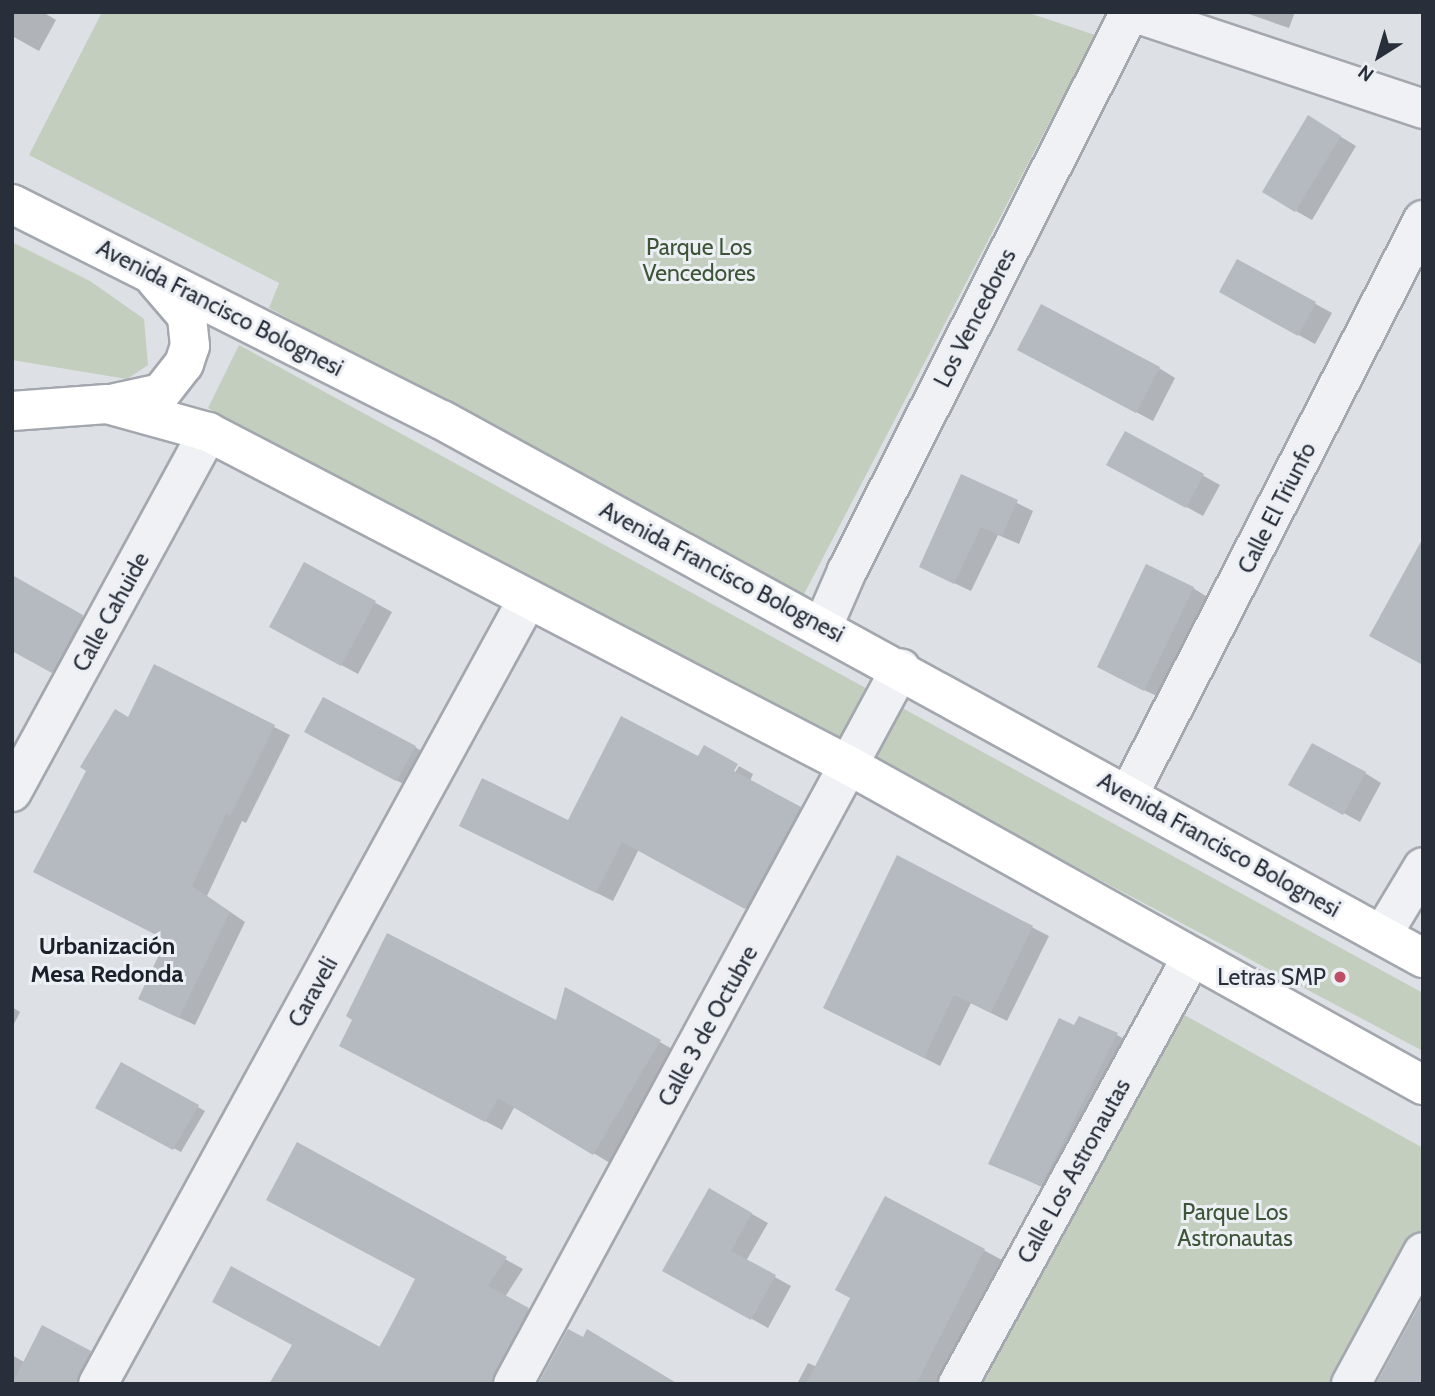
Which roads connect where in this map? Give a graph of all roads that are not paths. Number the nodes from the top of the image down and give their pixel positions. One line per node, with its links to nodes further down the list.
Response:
1 (1131, 12): 2 (street); 10 (street, Los Vencedores)
2 (1423, 109)
3 (12, 204): 5 (main road, Avenida Francisco Bolognesi)
4 (1423, 220): 14 (street, Calle El Triunfo)
5 (147, 271): 6 (main road); 10 (main road, Avenida Francisco Bolognesi)
6 (107, 404): 7 (main road); 8 (main road)
7 (12, 411)
8 (208, 432): 9 (main road); 13 (street, Calle Cahuide)
9 (527, 600): 12 (main road); 21 (street, Caraveli)
10 (824, 626): 11 (main road, Avenida Francisco Bolognesi)
11 (901, 668): 12 (street, Calle 3 de Octubre); 14 (main road, Avenida Francisco Bolognesi)
12 (850, 766): 18 (main road); 22 (street, Calle 3 de Octubre)
13 (12, 792)
14 (1129, 794): 16 (main road, Avenida Francisco Bolognesi)
15 (1423, 867): 16 (street)
16 (1382, 935): 17 (main road, Avenida Francisco Bolognesi)
17 (1423, 958)
18 (1191, 959): 19 (main road); 23 (street, Calle Los Astronautas)
19 (1423, 1085)
20 (1423, 1252): 24 (street)
21 (98, 1384)
22 (513, 1384)
23 (958, 1384)
24 (1350, 1384)

